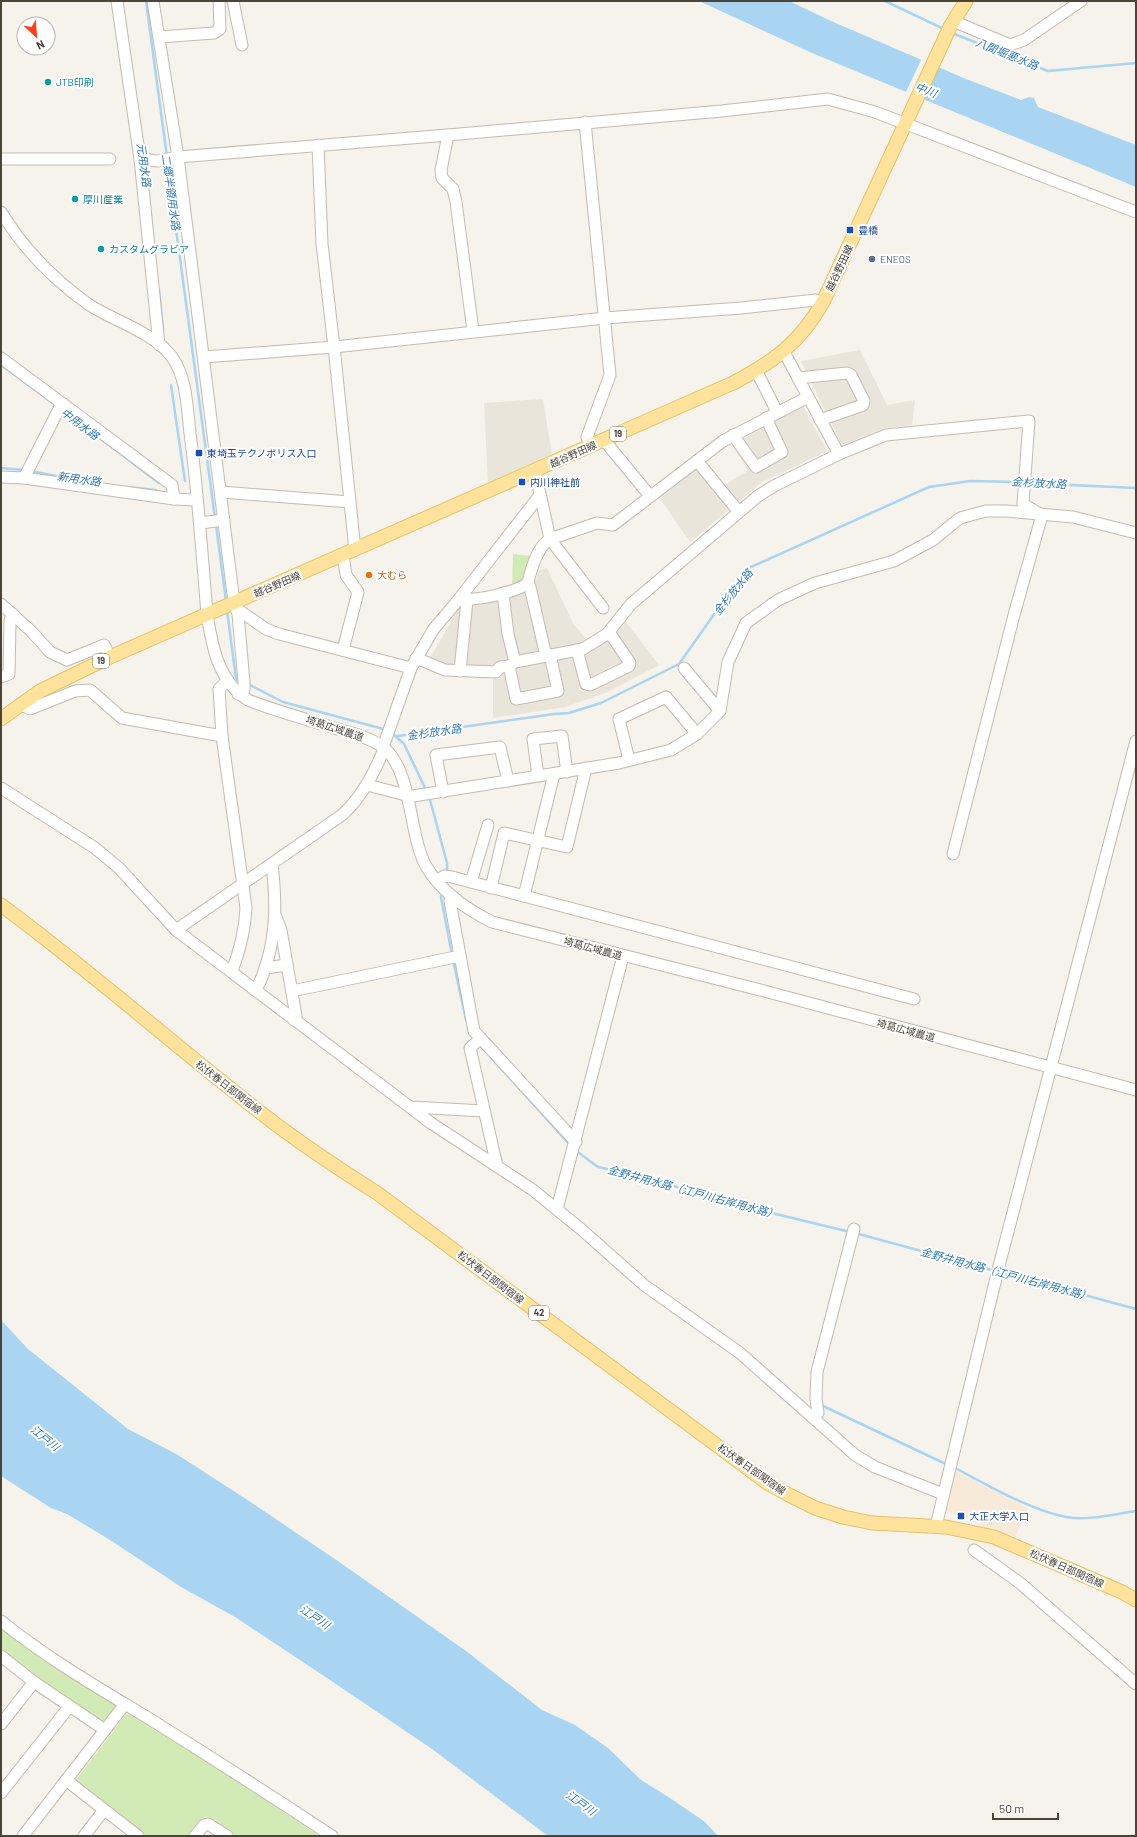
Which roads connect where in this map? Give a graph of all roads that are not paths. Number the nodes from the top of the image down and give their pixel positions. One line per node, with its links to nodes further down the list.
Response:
1 (117, 1): 17 (street)
2 (153, 1): 8 (street)
3 (219, 1): 8 (street)
4 (233, 1): 9 (street)
5 (966, 1): 7 (main road, 越谷野田線 / 19)
6 (1081, 1): 7 (street)
7 (952, 24): 11 (main road, 越谷野田線 / 19)
8 (159, 37): 14 (street)
9 (242, 45)
10 (585, 122): 11 (street); 12 (street); 21 (street)
11 (905, 122): 19 (street); 20 (main road, 越谷野田線 / 19)
12 (448, 135): 13 (street); 22 (street)
13 (318, 145): 14 (street); 24 (street)
14 (178, 157): 17 (street); 26 (street)
15 (1, 159): 16 (street)
16 (110, 159)
17 (140, 159): 23 (street)
18 (1, 212): 23 (street)
19 (1136, 212)
20 (823, 302): 21 (street); 25 (main road, 越谷野田線 / 19)
21 (605, 318): 22 (street); 37 (street)
22 (473, 331): 24 (street)
23 (160, 345): 47 (street, 埼葛広域農道)
24 (334, 346): 26 (street); 48 (street)
25 (784, 352): 28 (main road, 越谷野田線 / 19); 29 (street)
26 (204, 357): 43 (street)
27 (1, 358): 31 (street)
28 (756, 370): 32 (street); 36 (main road, 越谷野田線 / 19)
29 (798, 378): 30 (street); 34 (street)
30 (808, 397): 32 (street); 34 (street)
31 (62, 403): 42 (street); 46 (street)
32 (777, 412): 33 (street)
33 (766, 418): 35 (street); 35 (street)
34 (820, 420): 38 (street)
35 (733, 435): 39 (street)
36 (604, 440): 37 (main road, 越谷野田線 / 19); 45 (street)
37 (590, 446): 40 (main road, 越谷野田線 / 19)
38 (839, 454): 49 (street); 50 (street)
39 (697, 461): 45 (street); 49 (street)
40 (535, 471): 44 (street); 55 (main road, 越谷野田線 / 19)
41 (1, 477): 42 (street)
42 (24, 478): 46 (street)
43 (221, 492): 48 (street); 51 (street)
44 (540, 495): 54 (street); 58 (street)
45 (650, 496): 54 (street)
46 (174, 499): 47 (street)
47 (197, 500): 52 (street, 埼葛広域農道)
48 (350, 502): 55 (street)
49 (739, 512): 64 (street)
50 (1042, 515): 53 (street); 77 (street); 95 (street)
51 (222, 521): 52 (street); 60 (street)
52 (203, 522): 63 (street, 埼葛広域農道)
53 (1136, 533)
54 (550, 539): 56 (street); 61 (street)
55 (349, 552): 60 (main road, 越谷野田線 / 19); 65 (street)
56 (528, 583): 57 (street); 67 (street)
57 (503, 593): 58 (street); 70 (street)
58 (463, 599): 69 (street); 72 (street)
59 (1, 604): 62 (street)
60 (235, 605): 63 (main road, 越谷野田線 / 19); 65 (street); 75 (street)
61 (603, 608)
62 (13, 614): 68 (street); 73 (street)
63 (207, 614): 68 (main road, 越谷野田線 / 19); 74 (street, 埼葛広域農道)
64 (609, 632): 66 (street); 66 (street)
65 (343, 650): 69 (street)
66 (577, 650): 67 (street)
67 (548, 655): 70 (street); 70 (street)
68 (110, 657): 76 (main road, 越谷野田線 / 19)
69 (413, 663): 72 (street); 82 (street)
70 (512, 664): 72 (street)
71 (684, 668): 77 (street)
72 (460, 671)
73 (1, 678)
74 (227, 681): 75 (street, 埼葛広域農道); 80 (street)
75 (238, 694): 82 (street, 埼葛広域農道)
76 (20, 704): 78 (main road, 越谷野田線 / 19); 80 (street)
77 (720, 711): 79 (street)
78 (1, 719)
79 (697, 734): 83 (street); 83 (street)
80 (222, 736): 99 (street)
81 (1136, 741): 116 (street)
82 (383, 748): 89 (street); 92 (street, 埼葛広域農道)
83 (629, 760): 84 (street)
84 (586, 768): 85 (street); 94 (street)
85 (567, 772): 86 (street); 87 (street)
86 (554, 774): 87 (street); 94 (street)
87 (538, 776): 88 (street)
88 (508, 781): 91 (street); 91 (street)
89 (367, 785): 92 (street); 96 (street)
90 (1, 788): 105 (street)
91 (443, 792): 92 (street)
92 (406, 796): 97 (street, 埼葛広域農道)
93 (488, 825): 98 (street)
94 (537, 840): 100 (street); 101 (street)
95 (953, 854)
96 (272, 864): 99 (street); 104 (street)
97 (444, 878): 98 (street); 102 (street, 埼葛広域農道)
98 (471, 882): 100 (street)
99 (244, 884): 105 (street); 110 (street)
100 (491, 888): 101 (street)
101 (524, 896): 113 (street)
102 (453, 897): 106 (street, 埼葛広域農道); 107 (street)
103 (1, 905): 126 (main road, 松伏春日部関宿線 / 42)
104 (276, 917): 108 (street); 109 (street)
105 (176, 930): 110 (street)
106 (623, 956): 116 (street, 埼葛広域農道); 120 (street)
107 (455, 958): 112 (street); 115 (street)
108 (287, 966): 109 (street); 112 (street)
109 (265, 968): 111 (street)
110 (232, 971): 111 (street)
111 (255, 990): 114 (street)
112 (292, 991): 114 (street)
113 (914, 999)
114 (294, 1020): 118 (street)
115 (478, 1041): 119 (street); 120 (street)
116 (1050, 1068): 117 (street, 埼葛広域農道); 125 (street)
117 (1136, 1090)
118 (411, 1107): 119 (street); 121 (street)
119 (484, 1111): 121 (street)
120 (576, 1143): 122 (street)
121 (497, 1166): 122 (street)
122 (557, 1209): 124 (street)
123 (853, 1233): 124 (street)
124 (813, 1418): 125 (street)
125 (942, 1494): 126 (street)
126 (936, 1526): 128 (main road, 松伏春日部関宿線 / 42)
127 (974, 1550): 132 (street)
128 (1136, 1600)
129 (1, 1621): 133 (street)
130 (1, 1656): 131 (street)
131 (34, 1682): 134 (street); 135 (street)
132 (1136, 1684)
133 (125, 1704): 136 (street); 145 (street)
134 (69, 1707): 136 (street); 138 (street)
135 (1, 1724)
136 (105, 1730): 137 (street)
137 (66, 1780): 139 (street); 140 (street)
138 (1, 1793)
139 (104, 1810): 141 (street); 142 (street)
140 (23, 1836)
141 (84, 1836)
142 (138, 1836)
143 (195, 1836): 144 (street)
144 (228, 1836)
145 (332, 1836)

